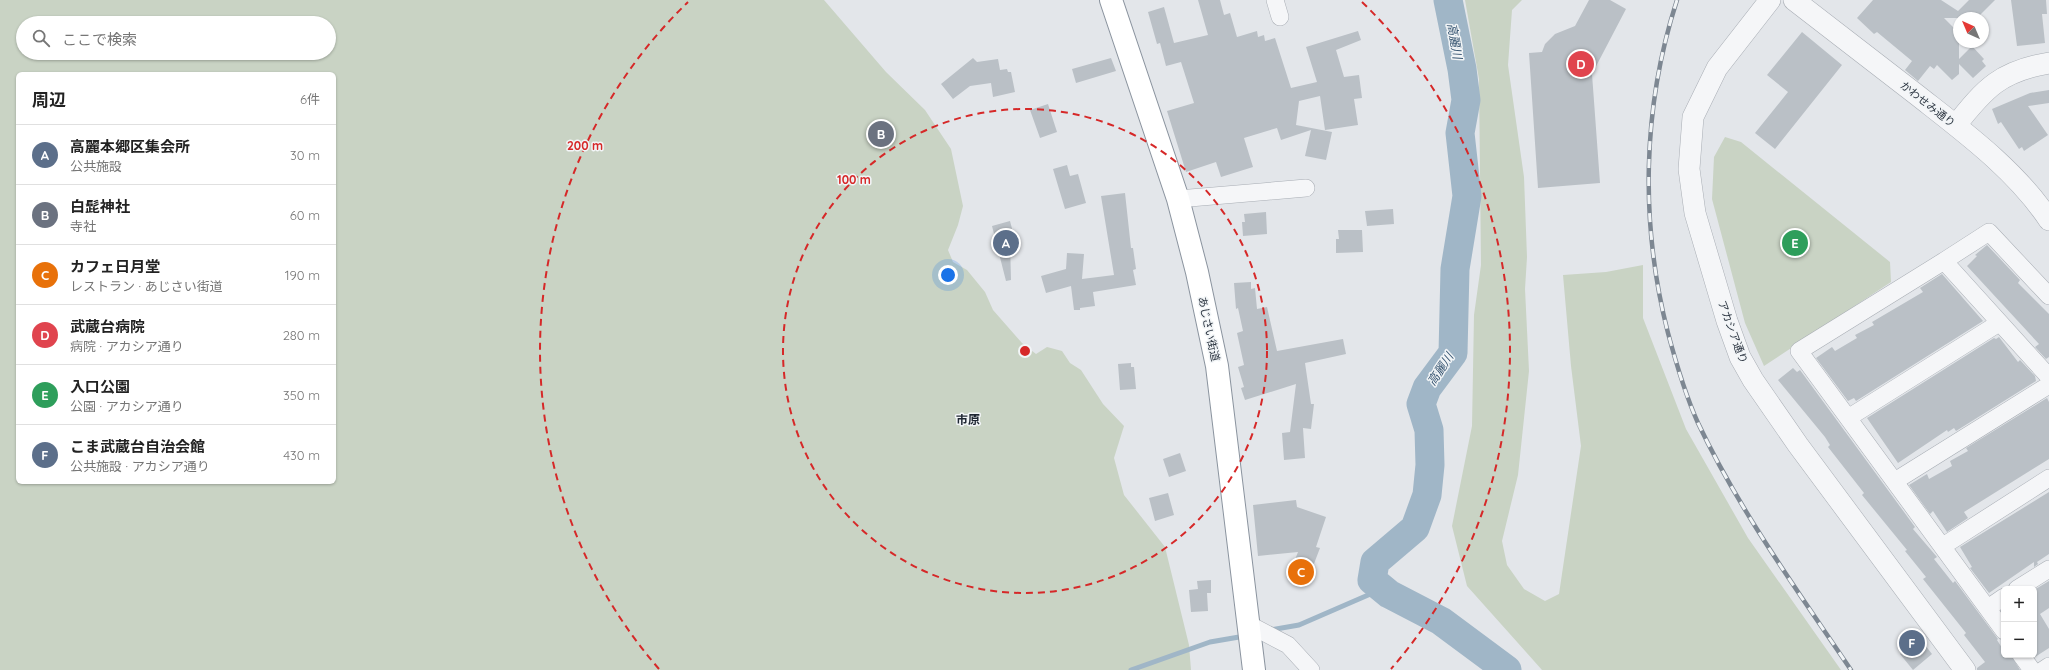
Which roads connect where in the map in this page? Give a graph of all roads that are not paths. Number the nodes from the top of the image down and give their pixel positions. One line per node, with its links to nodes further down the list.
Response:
1 (1110, 0): 9 (highway, あじさい街道)
2 (1275, 0): 5 (street)
3 (1770, 0): 30 (street, アカシア通り)
4 (1794, 0): 7 (street, かわせみ通り)
5 (1280, 17)
6 (2049, 63): 7 (street)
7 (1956, 125): 10 (street, かわせみ通り)
8 (1306, 188): 9 (street)
9 (1178, 199): 25 (highway, あじさい街道)
10 (2049, 220)
11 (1944, 261): 12 (street); 13 (street); 16 (street)
12 (2049, 296)
13 (1999, 323): 14 (street); 16 (street)
14 (2049, 377)
15 (2049, 385): 18 (street)
16 (1848, 418): 18 (street)
17 (2049, 478): 19 (street)
18 (1895, 481): 19 (street)
19 (1943, 546): 23 (street)
20 (2049, 569): 21 (street)
21 (2023, 586)
22 (2001, 599): 23 (street)
23 (1988, 608): 24 (street)
24 (2001, 627)
25 (1250, 631): 28 (highway, あじさい街道); 29 (street)
26 (2023, 658): 31 (street)
27 (2049, 666): 32 (street)
28 (1254, 670)
29 (1311, 670)
30 (1965, 670)
31 (2032, 670)
32 (2042, 670)

